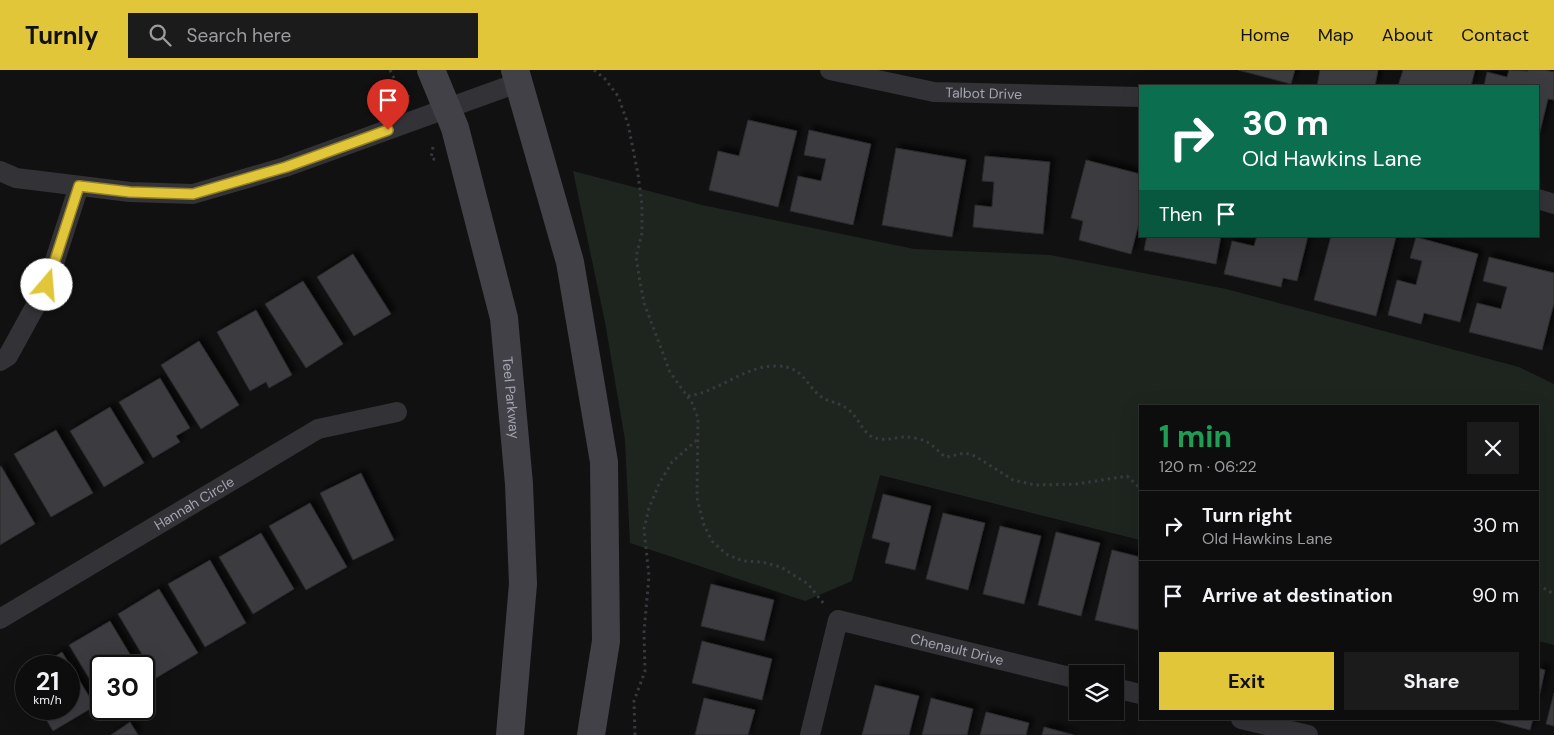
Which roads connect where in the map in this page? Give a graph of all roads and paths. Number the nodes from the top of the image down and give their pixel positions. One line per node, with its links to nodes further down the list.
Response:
1 (390, 70): 6 (path)
2 (431, 70): 8 (main road, Teel Parkway)
3 (594, 70): 16 (path)
4 (830, 70): 7 (street, Talbot Drive)
5 (517, 76): 8 (street); 29 (main road)
6 (411, 97)
7 (1139, 97)
8 (446, 108): 12 (street); 28 (main road, Teel Parkway)
9 (433, 146): 10 (path)
10 (444, 163)
11 (0, 171): 12 (street)
12 (79, 186): 15 (street)
13 (1539, 199): 14 (street)
14 (1554, 204)
15 (0, 361)
16 (688, 396): 18 (path); 19 (path)
17 (397, 412): 22 (street, Hannah Circle)
18 (699, 438): 23 (path); 30 (path)
19 (1139, 487)
20 (1539, 586): 21 (path)
21 (1554, 594)
22 (0, 619)
23 (838, 620): 24 (street, Chenault Drive); 31 (street)
24 (1069, 677)
25 (1124, 690): 26 (street)
26 (1139, 694)
27 (1245, 720): 32 (street)
28 (510, 735)
29 (591, 735)
30 (635, 735)
31 (810, 735)
32 (1308, 735)

